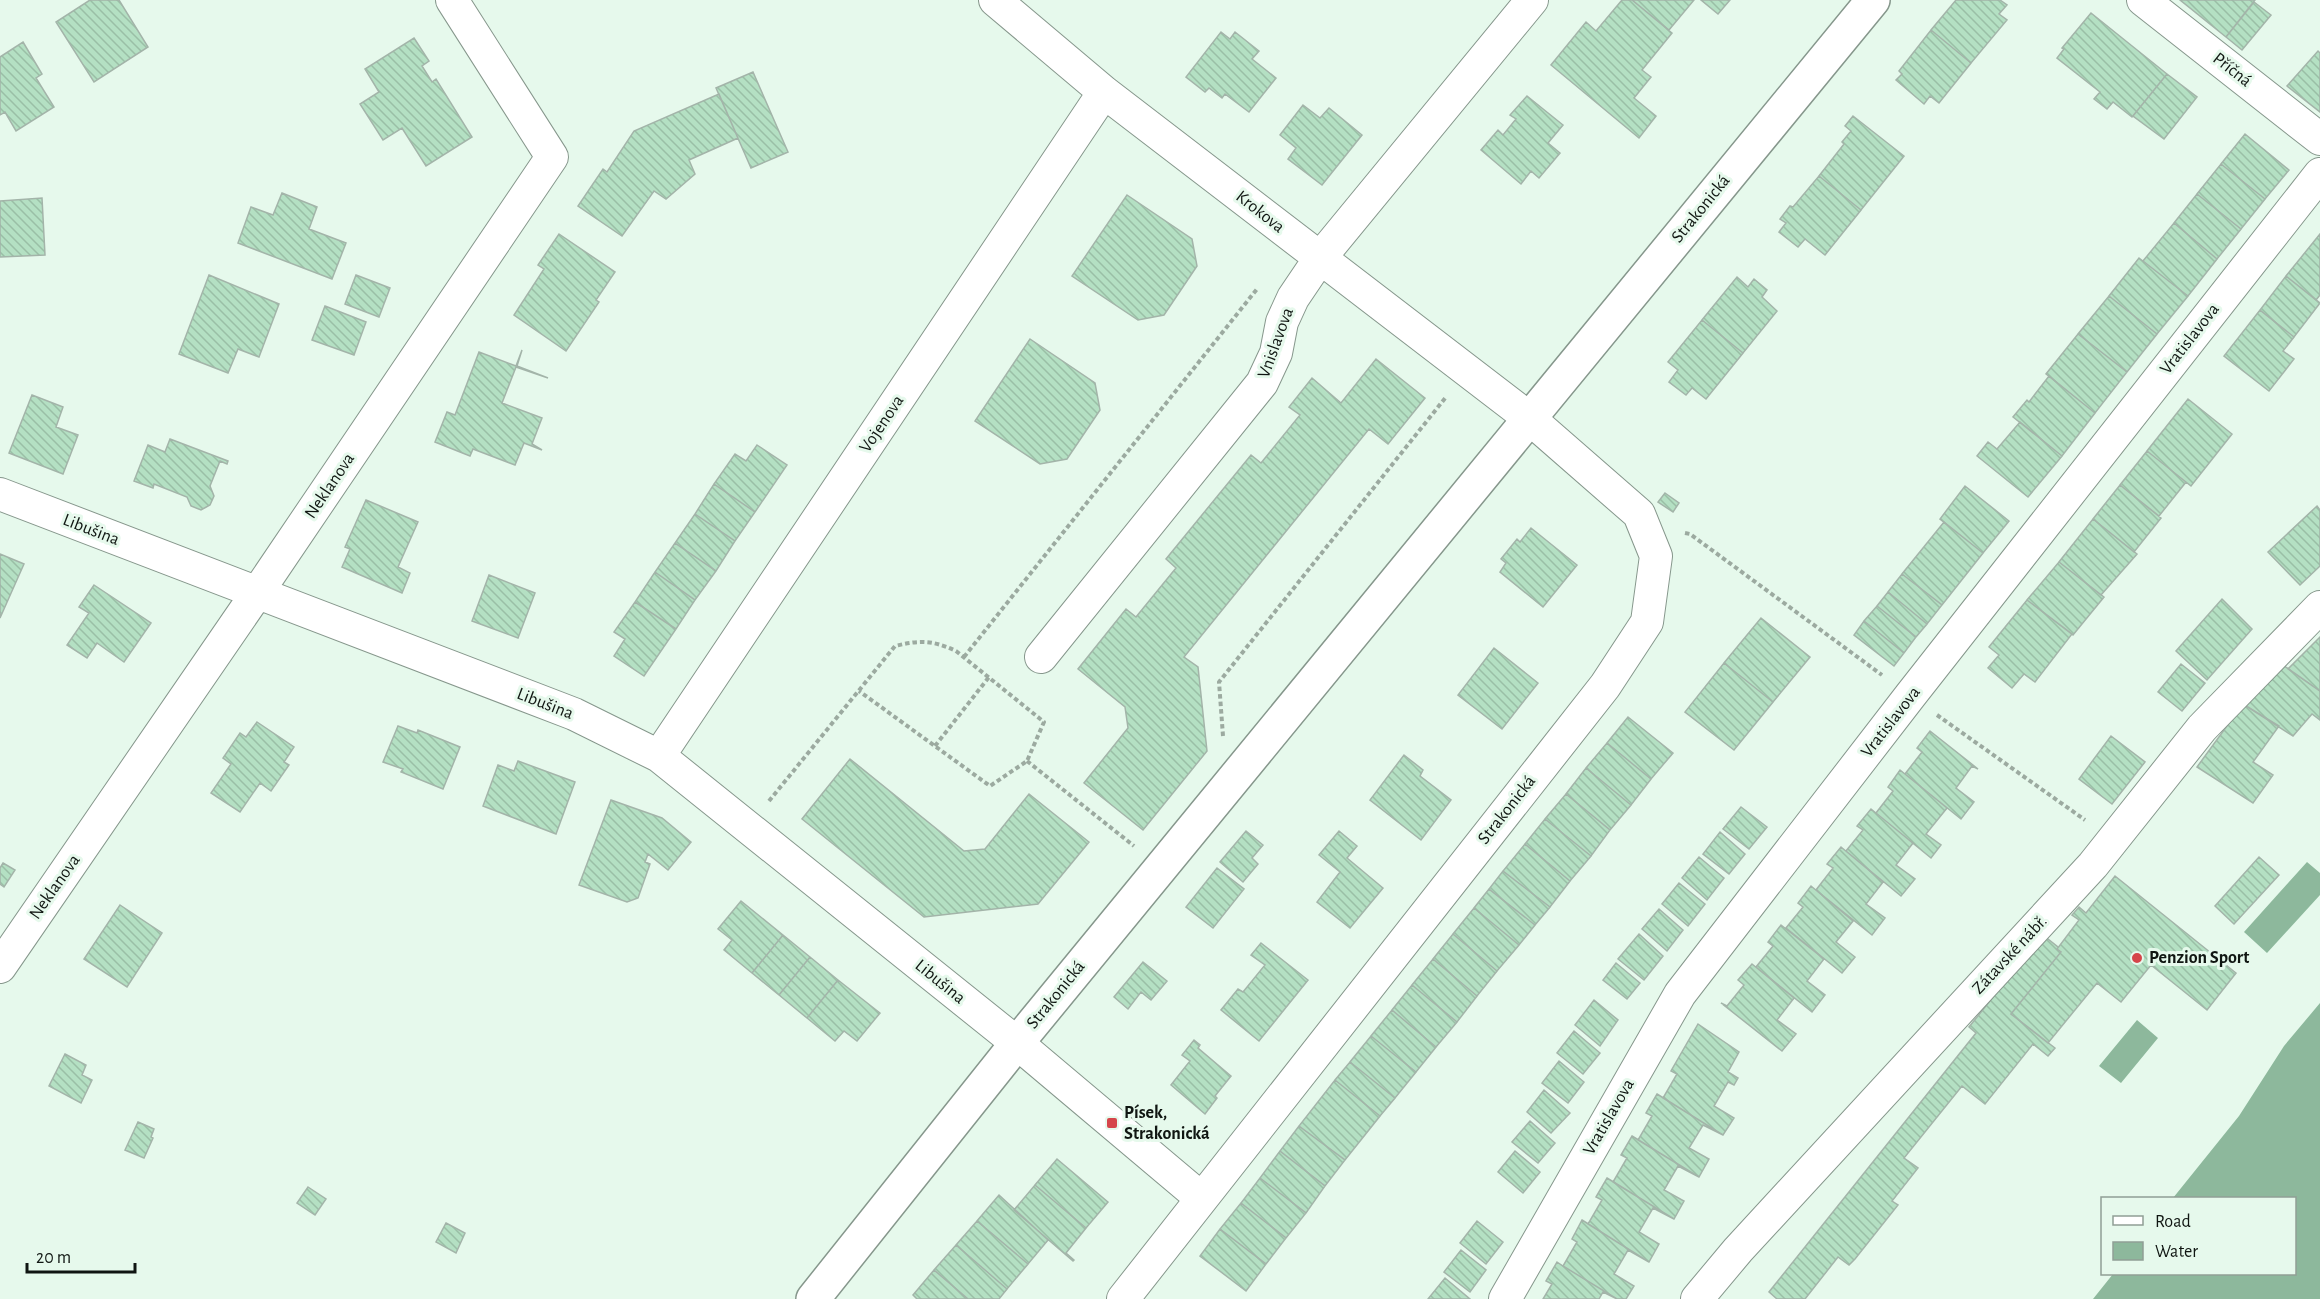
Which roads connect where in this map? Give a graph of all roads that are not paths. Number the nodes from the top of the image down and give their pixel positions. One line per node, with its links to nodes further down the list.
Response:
1 (452, 0): 12 (street, Neklanova)
2 (995, 0): 6 (street, Krokova)
3 (1532, 0): 9 (street, Vnislavova)
4 (1873, 0): 10 (main road, Strakonická)
5 (2143, 0): 7 (street, Příčná)
6 (1104, 92): 9 (street, Krokova); 15 (street, Vojenova)
7 (2320, 139)
8 (2320, 174): 21 (street, Vratislavova)
9 (1320, 258): 10 (street, Krokova); 14 (street, Vnislavova)
10 (1528, 418): 17 (main road, Strakonická); 18 (street, Strakonická)
11 (0, 494): 12 (street, Libušina)
12 (257, 594): 15 (street, Libušina); 16 (street, Neklanova)
13 (2320, 607): 22 (street, Zátavské nábř.)
14 (1041, 657)
15 (659, 756): 17 (street, Libušina)
16 (0, 967)
17 (1017, 1043): 18 (street, Strakonická); 19 (main road, Strakonická)
18 (1202, 1198): 20 (street, Strakonická)
19 (813, 1299)
20 (1123, 1299)
21 (1505, 1299)
22 (1697, 1299)

